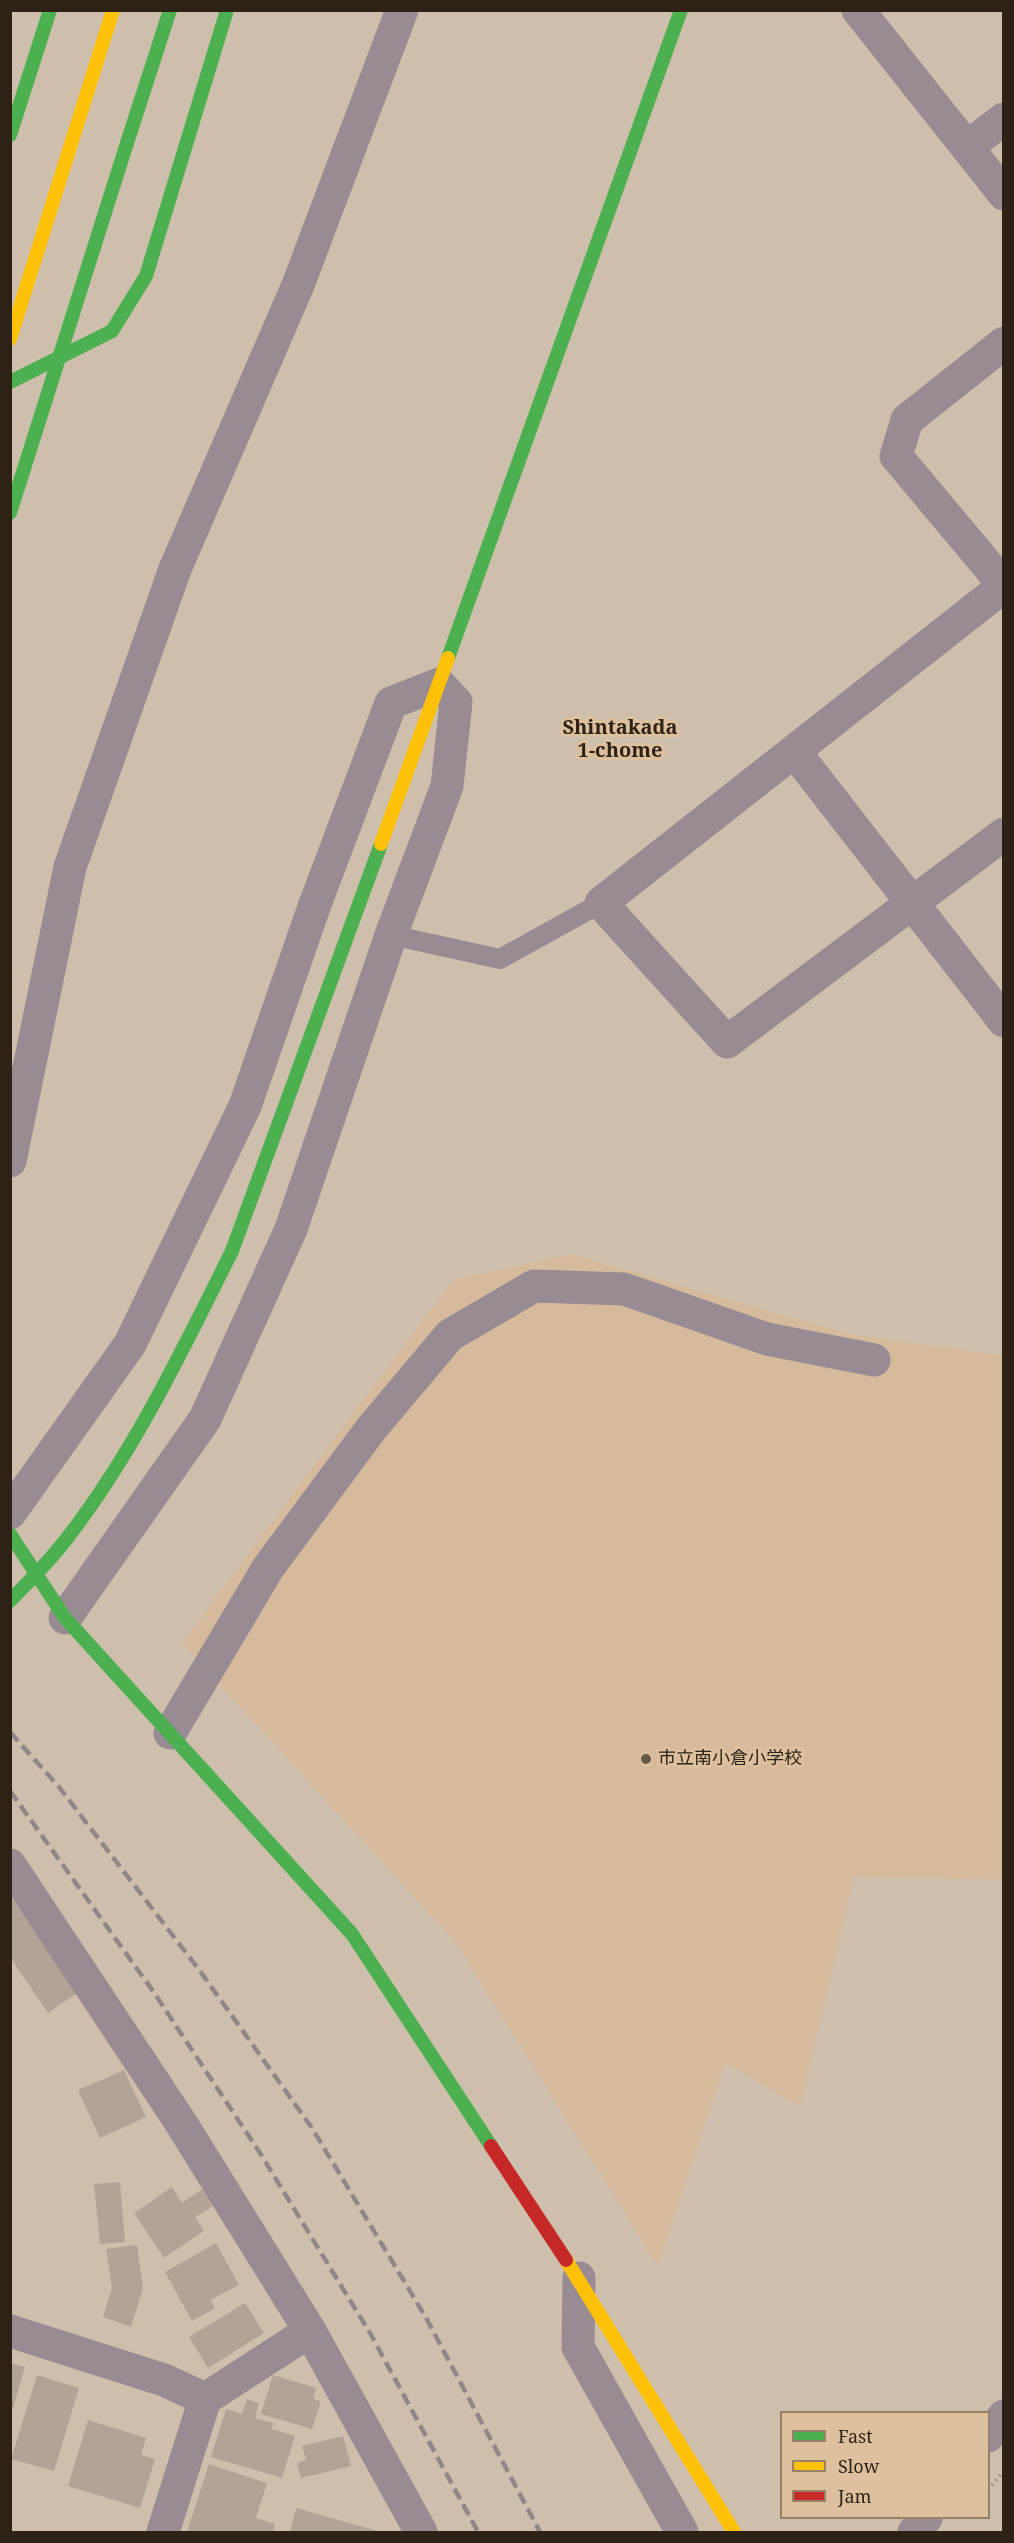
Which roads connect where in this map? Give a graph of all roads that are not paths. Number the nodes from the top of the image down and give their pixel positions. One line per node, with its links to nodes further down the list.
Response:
1 (50, 10): 9 (street)
2 (113, 10): 12 (street)
3 (170, 10): 15 (street, bridge)
4 (227, 10): 14 (street)
5 (402, 10): 24 (street)
6 (681, 10): 17 (street)
7 (858, 10): 10 (street)
8 (1004, 118): 10 (street)
9 (10, 135)
10 (967, 147): 11 (street)
11 (1004, 194)
12 (10, 339)
13 (1004, 343): 16 (street)
14 (10, 382)
15 (10, 513)
16 (1004, 585): 18 (street)
17 (439, 684): 22 (street); 26 (street); 28 (street, bridge)
18 (794, 751): 20 (street); 21 (street)
19 (1004, 834): 21 (street)
20 (601, 903): 21 (street); 22 (lane)
21 (913, 904): 23 (street)
22 (391, 935): 29 (street)
23 (1004, 1021)
24 (10, 1161)
25 (874, 1360): 30 (street)
26 (10, 1513)
27 (10, 1534): 29 (street)
28 (10, 1601)
29 (65, 1618): 30 (street)
30 (170, 1733): 32 (street)
31 (10, 1865): 34 (street)
32 (579, 2278): 41 (street); 42 (street)
33 (10, 2331): 35 (street)
34 (310, 2331): 35 (street); 40 (street)
35 (205, 2399): 39 (street)
36 (1004, 2416): 37 (street)
37 (990, 2434)
38 (924, 2519): 43 (street)
39 (163, 2532)
40 (421, 2532)
41 (682, 2532)
42 (734, 2532)
43 (914, 2532)

